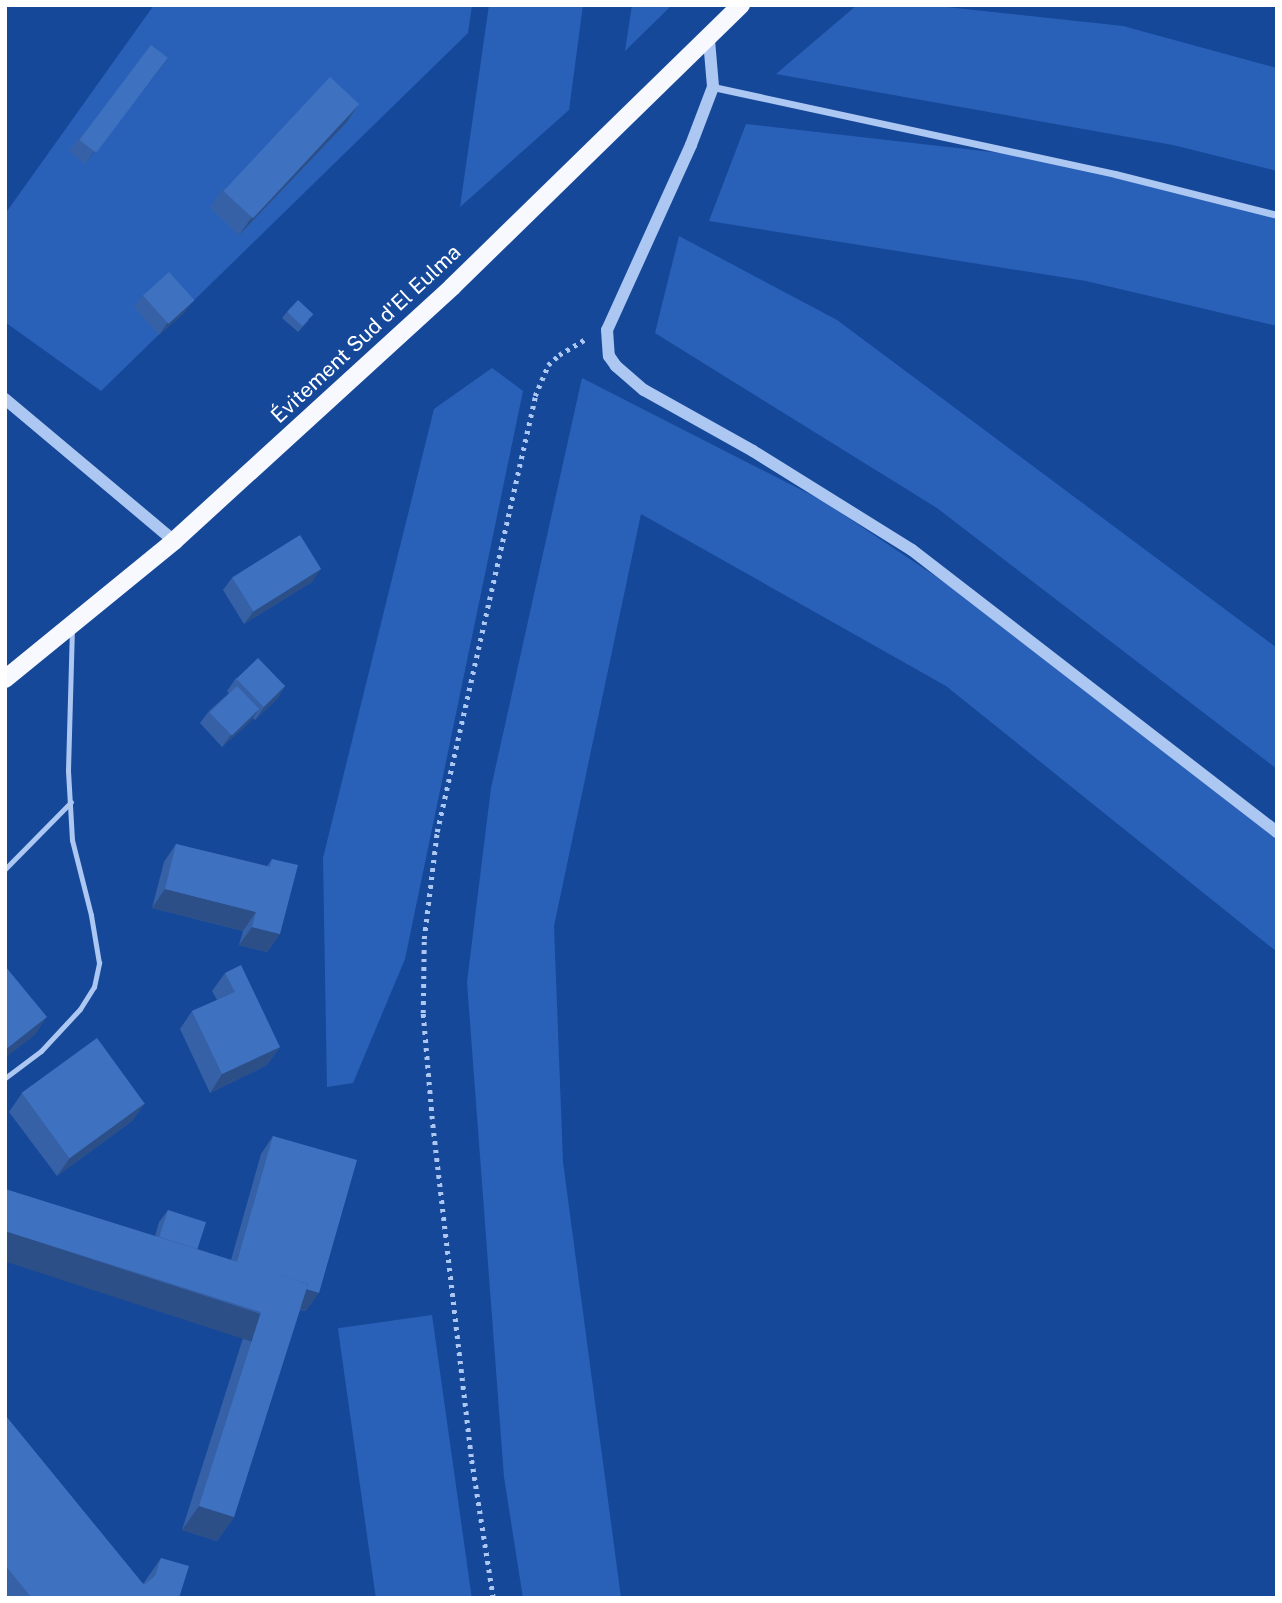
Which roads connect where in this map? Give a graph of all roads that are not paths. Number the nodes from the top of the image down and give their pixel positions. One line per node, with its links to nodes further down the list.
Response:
1 (741, 5): 2 (main road, Évitement Sud d'El Eulma)
2 (709, 40): 3 (street); 6 (main road, Évitement Sud d'El Eulma)
3 (713, 87): 4 (street); 10 (street)
4 (1277, 215)
5 (5, 399): 6 (street)
6 (174, 541): 7 (main road, Évitement Sud d'El Eulma)
7 (72, 625): 8 (main road, Évitement Sud d'El Eulma); 9 (lane)
8 (5, 679)
9 (71, 802): 11 (lane); 12 (lane)
10 (1277, 832)
11 (5, 869)
12 (5, 1078)

